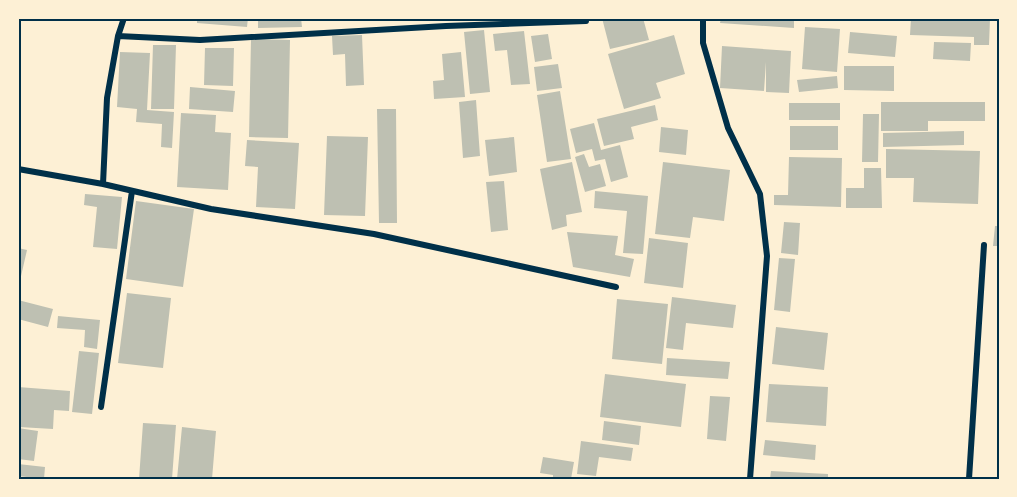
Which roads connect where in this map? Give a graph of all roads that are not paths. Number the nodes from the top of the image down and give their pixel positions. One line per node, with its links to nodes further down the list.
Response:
1 (124, 18): 4 (street)
2 (703, 18): 11 (street)
3 (586, 21): 4 (street)
4 (118, 36): 6 (street)
5 (18, 169): 6 (street)
6 (103, 184): 7 (street)
7 (132, 191): 9 (street); 10 (street)
8 (984, 245): 12 (street)
9 (616, 287)
10 (101, 407)
11 (750, 479)
12 (969, 479)

